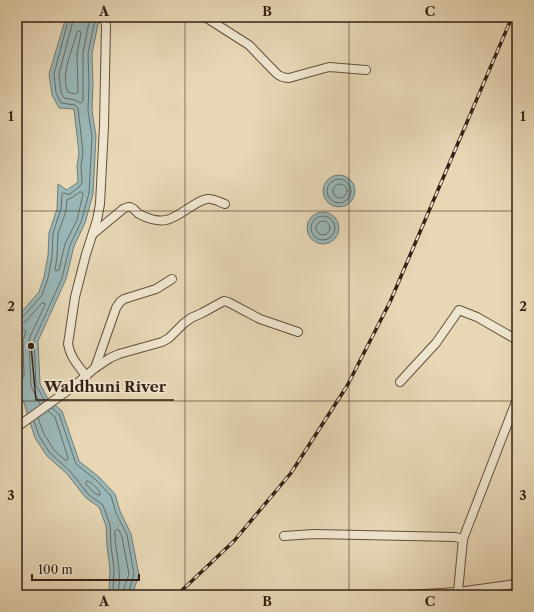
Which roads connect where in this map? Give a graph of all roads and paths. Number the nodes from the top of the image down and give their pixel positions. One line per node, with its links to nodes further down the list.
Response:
1 (205, 17): 3 (street)
2 (105, 19): 5 (street)
3 (366, 70)
4 (224, 204): 5 (street)
5 (92, 234): 10 (street)
6 (172, 279): 9 (street)
7 (298, 332): 9 (street)
8 (517, 340): 11 (street)
9 (95, 368): 10 (street)
10 (86, 376): 13 (street)
11 (400, 382)
12 (517, 399): 15 (street)
13 (18, 426)
14 (284, 536): 15 (street)
15 (463, 539): 17 (street)
16 (516, 582): 17 (street); 19 (street)
17 (458, 592): 18 (street)
18 (407, 595)
19 (515, 595)

